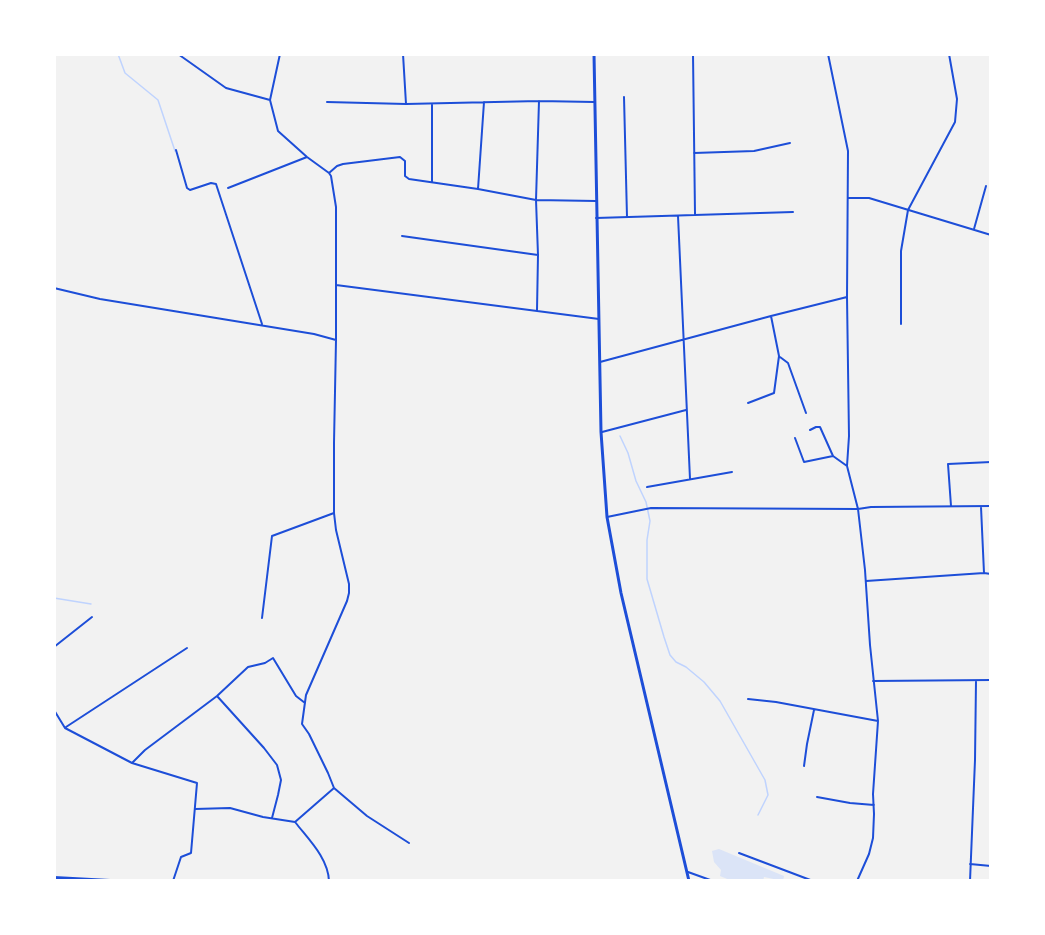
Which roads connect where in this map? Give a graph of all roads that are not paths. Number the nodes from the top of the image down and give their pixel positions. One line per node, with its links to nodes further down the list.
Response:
1 (178, 54): 9 (street)
2 (280, 54): 9 (street)
3 (403, 54): 14 (street)
4 (594, 54): 13 (main road)
5 (693, 54): 18 (street)
6 (828, 54): 25 (street)
7 (950, 54): 28 (street)
8 (624, 97): 32 (street)
9 (270, 100): 19 (street)
10 (539, 101): 12 (street); 13 (street); 26 (street)
11 (327, 102): 14 (street)
12 (484, 102): 15 (street); 24 (street)
13 (594, 102): 27 (main road)
14 (406, 104): 15 (street)
15 (432, 104): 21 (street)
16 (790, 143): 18 (street)
17 (176, 150): 45 (street)
18 (694, 153): 30 (street)
19 (307, 157): 20 (street); 23 (street)
20 (329, 173): 21 (street); 38 (street)
21 (432, 182): 24 (street)
22 (986, 186): 34 (street)
23 (228, 188)
24 (478, 189): 26 (street)
25 (848, 198): 28 (street); 40 (street)
26 (536, 200): 27 (street); 37 (street)
27 (596, 201): 33 (main road)
28 (908, 210): 34 (street); 44 (street)
29 (793, 212): 30 (street)
30 (695, 214): 31 (street)
31 (678, 216): 32 (street); 46 (street)
32 (627, 217): 33 (street)
33 (596, 218): 43 (main road)
34 (974, 229): 35 (street)
35 (991, 235)
36 (402, 236): 37 (street)
37 (538, 255): 41 (street)
38 (336, 285): 41 (street); 47 (street)
39 (54, 288): 45 (street)
40 (847, 297): 42 (street); 58 (street)
41 (537, 310): 43 (street)
42 (771, 316): 46 (street); 48 (street)
43 (599, 320): 49 (main road)
44 (901, 324)
45 (262, 325): 47 (street)
46 (684, 339): 49 (street); 51 (street)
47 (336, 340): 66 (street)
48 (779, 356): 50 (street); 52 (street)
49 (600, 362): 54 (main road)
50 (748, 403)
51 (686, 410): 54 (street); 60 (street)
52 (806, 412)
53 (810, 430): 56 (street)
54 (601, 432): 67 (main road)
55 (795, 438): 56 (street)
56 (833, 456): 58 (street)
57 (991, 462): 62 (street)
58 (847, 466): 65 (street)
59 (732, 472): 60 (street)
60 (690, 479): 61 (street)
61 (647, 488)
62 (951, 506): 64 (street); 65 (street)
63 (991, 506): 64 (street)
64 (981, 507): 68 (street)
65 (858, 508): 67 (street); 70 (street)
66 (334, 513): 72 (street); 80 (street)
67 (607, 517): 97 (main road)
68 (984, 573): 69 (street); 70 (street)
69 (991, 574)
70 (866, 581): 76 (street)
71 (92, 617): 73 (street)
72 (262, 618)
73 (54, 647)
74 (187, 648): 84 (street)
75 (991, 680): 77 (street)
76 (873, 681): 77 (street); 83 (street)
77 (976, 681): 95 (street)
78 (217, 696): 80 (street); 85 (street); 91 (street)
79 (748, 699): 82 (street)
80 (305, 703): 87 (street)
81 (54, 710): 84 (street)
82 (814, 710): 83 (street); 86 (street)
83 (878, 721): 89 (street)
84 (65, 728): 85 (street)
85 (132, 763): 90 (street)
86 (804, 766)
87 (334, 788): 92 (street); 93 (street)
88 (817, 797): 89 (street)
89 (874, 805): 105 (street)
90 (194, 809): 91 (street); 100 (street)
91 (272, 818): 92 (street)
92 (295, 822): 101 (street)
93 (409, 843)
94 (740, 854): 104 (street)
95 (970, 864): 96 (street); 106 (street)
96 (991, 866)
97 (688, 872): 102 (main road); 103 (street)
98 (54, 878): 99 (highway)
99 (110, 881)
100 (172, 881)
101 (329, 881)
102 (689, 881)
103 (712, 881)
104 (813, 881)
105 (857, 881)
106 (969, 881)

